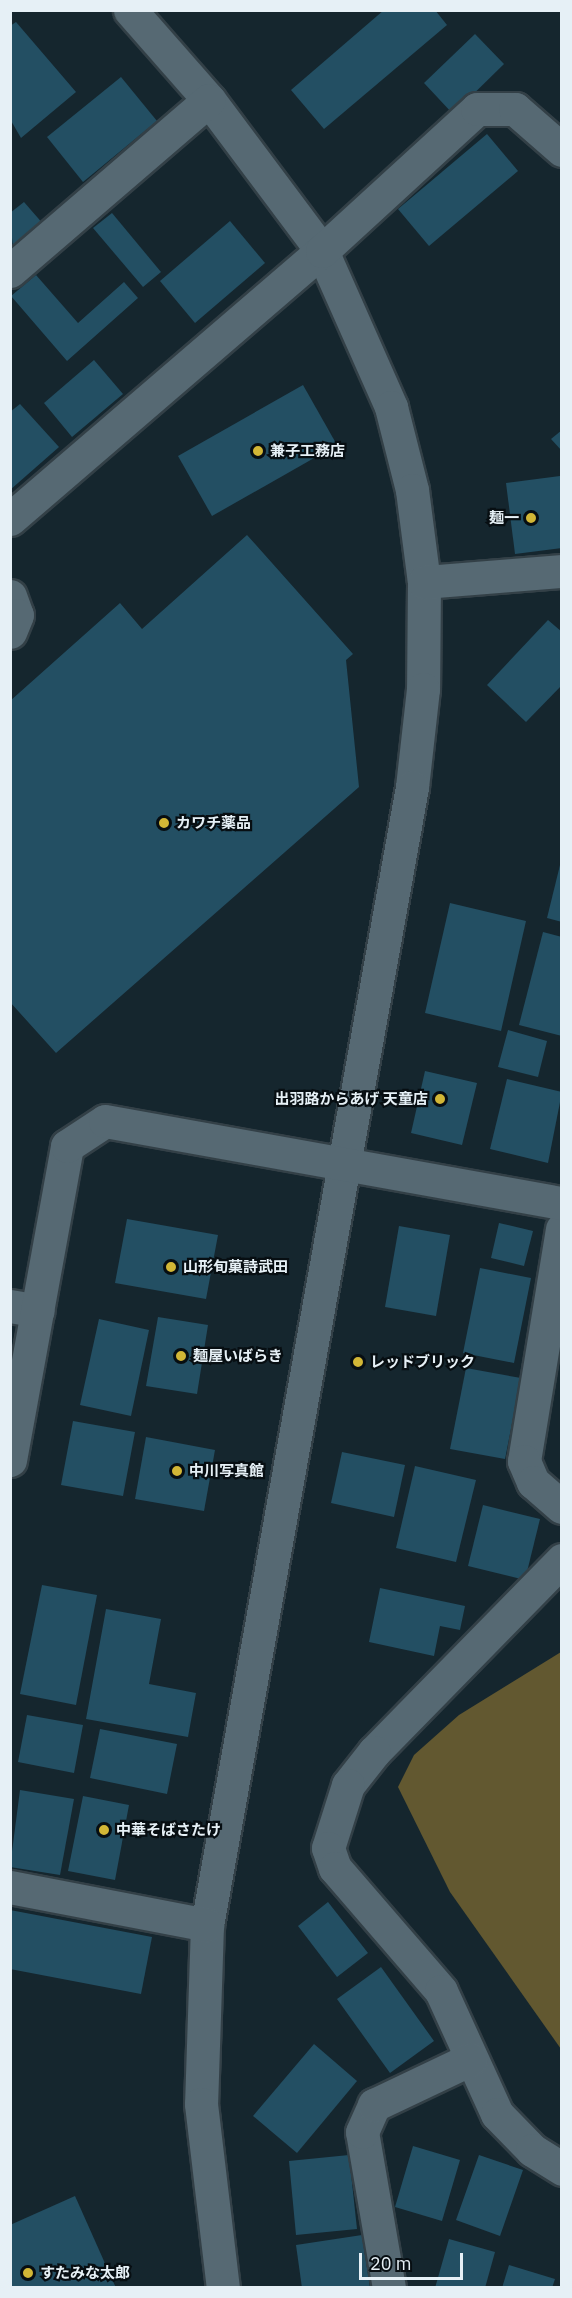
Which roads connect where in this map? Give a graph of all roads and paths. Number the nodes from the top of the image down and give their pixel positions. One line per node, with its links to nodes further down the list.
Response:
1 (130, 10): 2 (street)
2 (209, 100): 4 (street); 5 (street)
3 (561, 150): 4 (street)
4 (322, 251): 6 (street); 8 (street)
5 (10, 271)
6 (10, 519)
7 (561, 572): 8 (street)
8 (424, 582): 11 (street)
9 (10, 596): 10 (street)
10 (10, 632)
11 (343, 1163): 12 (street); 14 (street); 19 (street)
12 (561, 1203)
13 (561, 1229): 16 (street)
14 (25, 1309): 15 (street)
15 (10, 1460)
16 (561, 1507)
17 (561, 1560): 20 (street)
18 (10, 1887): 19 (street)
19 (207, 1925): 22 (street)
20 (471, 2059): 21 (street); 23 (street)
21 (561, 2169)
22 (223, 2288)
23 (389, 2288)

